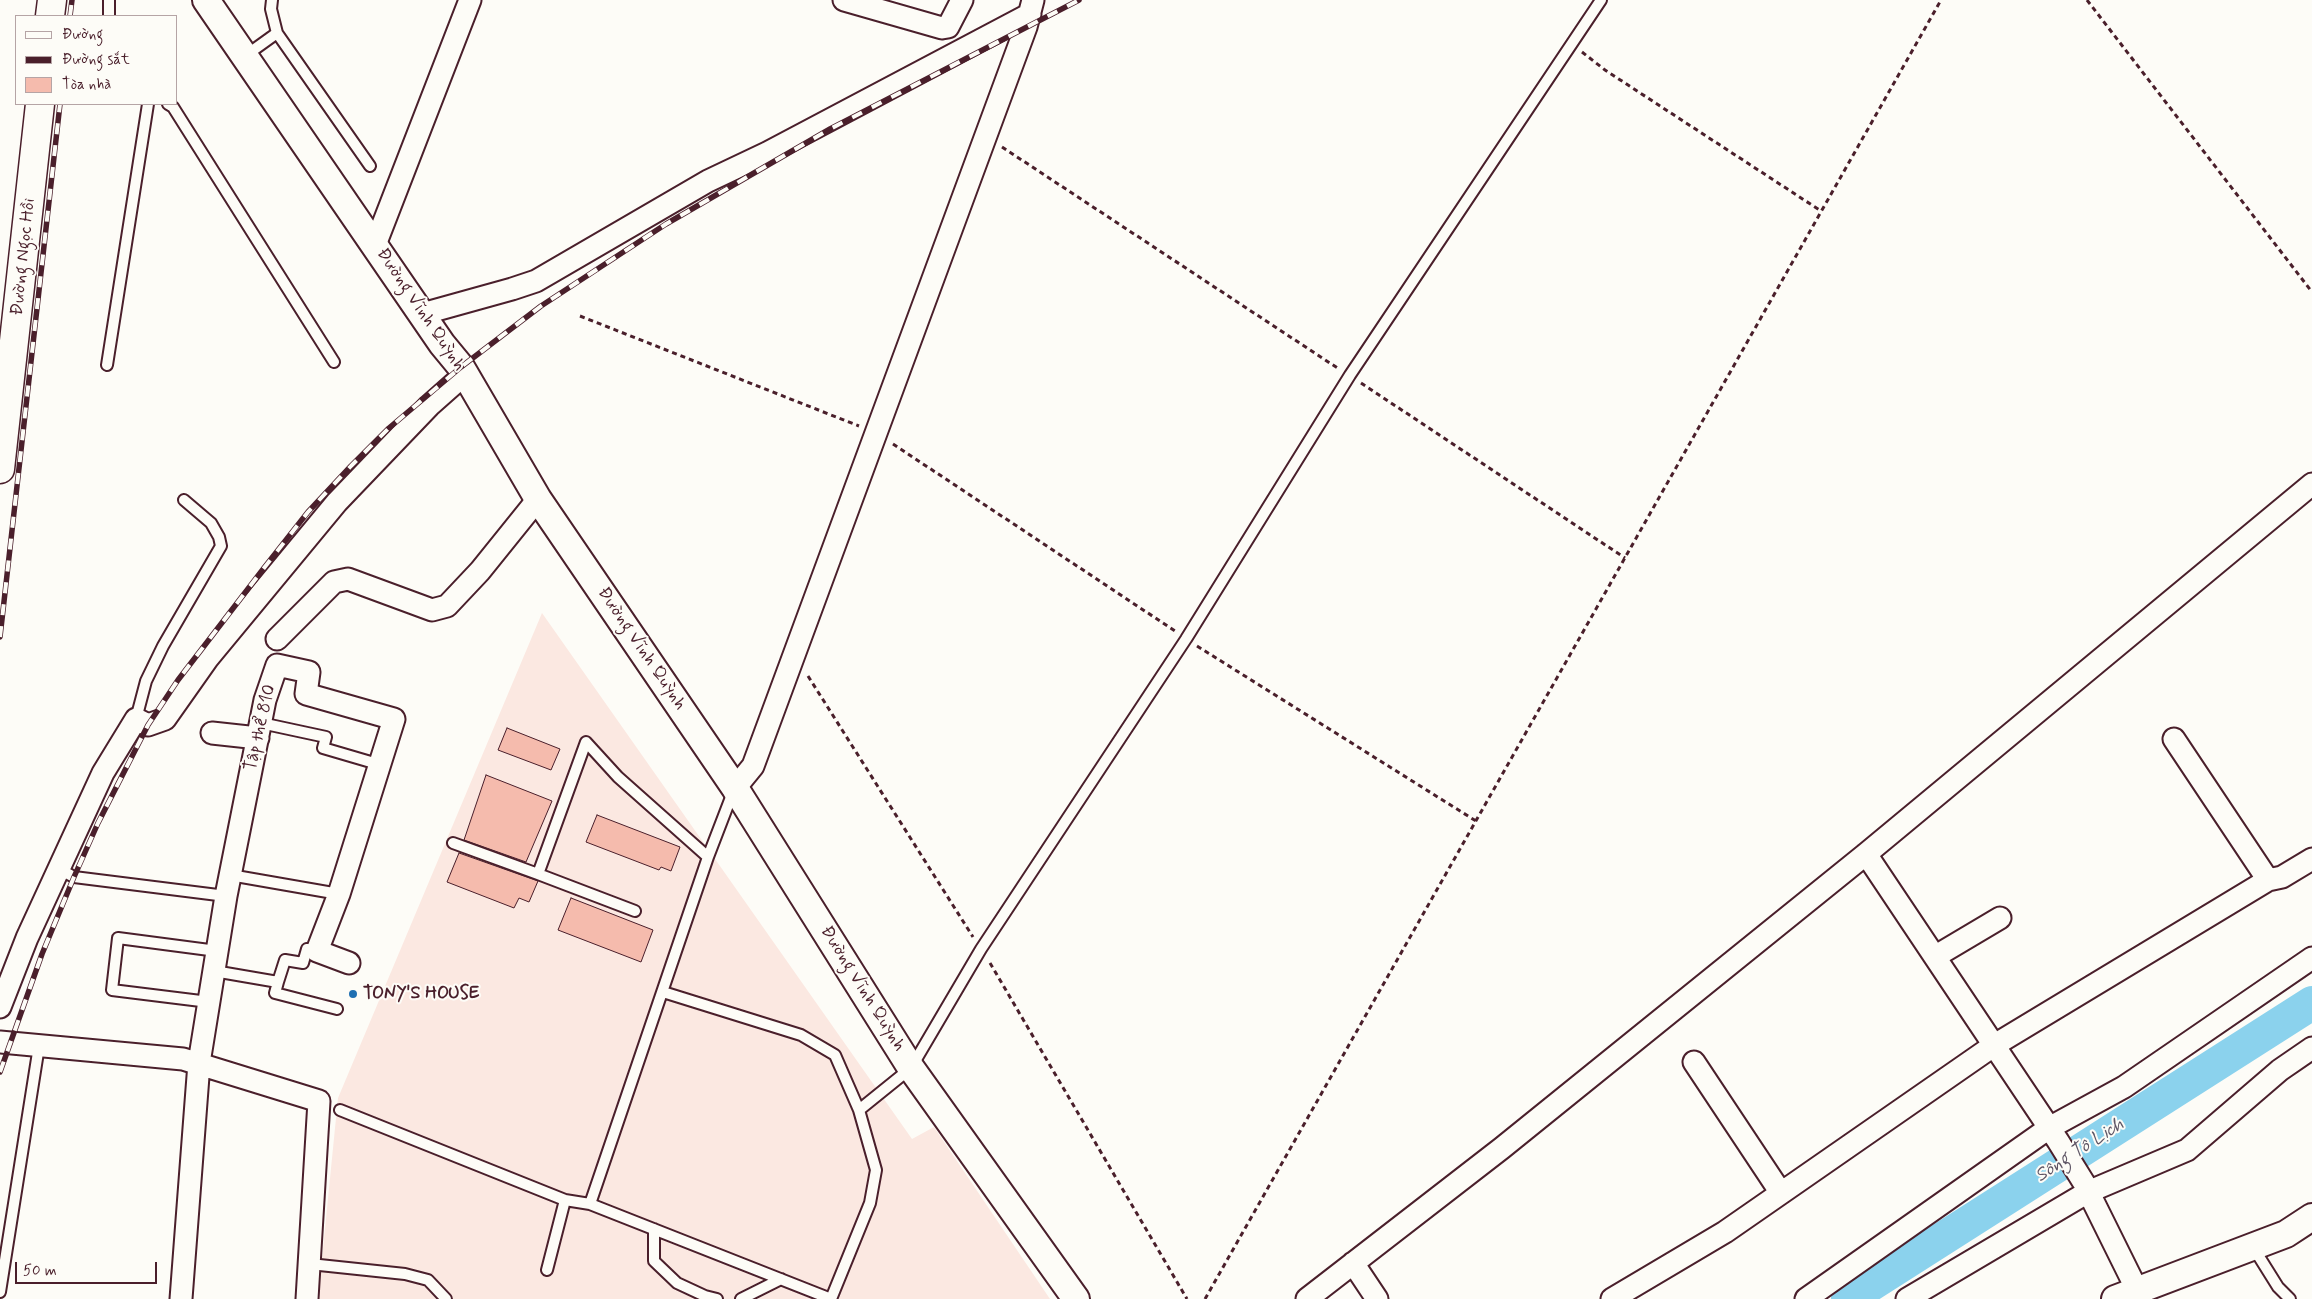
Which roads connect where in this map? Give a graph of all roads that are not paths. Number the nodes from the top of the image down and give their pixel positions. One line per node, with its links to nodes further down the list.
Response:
1 (52, 0): 10 (highway)
2 (109, 0): 11 (lane)
3 (206, 0): 13 (street, Đường Vĩnh Quỳnh)
4 (272, 0): 12 (lane)
5 (470, 0): 18 (street)
6 (844, 0): 7 (street)
7 (962, 0)
8 (1601, 0): 62 (lane)
9 (1032, 7): 19 (street); 33 (street)
10 (50, 15)
11 (109, 15)
12 (277, 33): 13 (lane); 17 (lane)
13 (246, 56): 18 (street, Đường Vĩnh Quỳnh)
14 (40, 105): 23 (highway, Đường Ngọc Hồi)
15 (148, 105): 21 (lane)
16 (170, 105): 20 (lane)
17 (370, 166)
18 (375, 245): 19 (street, Đường Vĩnh Quỳnh)
19 (422, 314): 22 (street, Đường Vĩnh Quỳnh)
20 (334, 362)
21 (107, 365)
22 (464, 375): 25 (street, Đường Vĩnh Quỳnh); 28 (street)
23 (0, 469)
24 (2312, 484): 35 (street)
25 (538, 499): 27 (street); 33 (street, Đường Vĩnh Quỳnh)
26 (184, 500): 28 (lane)
27 (277, 639)
28 (136, 719): 38 (street)
29 (260, 730): 30 (street); 32 (lane); 32 (street, Tập thể 810); 40 (street, Tập thể 810)
30 (212, 733)
31 (2174, 739): 41 (street)
32 (381, 765): 42 (street, Tập thể 810)
33 (735, 788): 36 (lane); 62 (street, Đường Vĩnh Quỳnh)
34 (453, 843): 39 (lane)
35 (1866, 854): 47 (street); 73 (street)
36 (708, 857): 39 (lane); 52 (lane)
37 (2312, 859): 41 (street)
38 (59, 869): 43 (lane); 54 (street)
39 (538, 874): 44 (lane)
40 (230, 875): 42 (lane); 43 (street, Tập thể 810)
41 (2268, 880): 58 (street)
42 (338, 894): 46 (street, Tập thể 810)
43 (226, 896): 49 (street, Tập thể 810)
44 (635, 910)
45 (2000, 918): 47 (street)
46 (317, 951): 50 (street); 51 (lane)
47 (1936, 956): 58 (street)
48 (2312, 958): 65 (street)
49 (215, 961): 51 (lane); 53 (street, Tập thể 810); 53 (lane)
50 (349, 963)
51 (278, 982): 55 (lane)
52 (663, 992): 64 (lane); 69 (lane)
53 (209, 1002): 61 (street, Tập thể 810)
54 (0, 1007)
55 (337, 1009)
56 (0, 1042): 57 (street)
57 (39, 1046): 61 (street); 77 (lane)
58 (1993, 1046): 65 (street); 67 (street)
59 (2312, 1048): 66 (street)
60 (1694, 1062): 67 (street)
61 (199, 1063): 74 (street); 79 (street, Tập thể 810)
62 (911, 1068): 64 (lane); 85 (street, Đường Vĩnh Quỳnh)
63 (340, 1110): 68 (lane)
64 (859, 1110): 84 (lane)
65 (2054, 1134): 66 (street); 89 (street)
66 (2086, 1188): 78 (street); 90 (street)
67 (1781, 1193): 88 (street)
68 (565, 1200): 69 (lane); 75 (lane)
69 (590, 1204): 71 (lane)
70 (2312, 1217): 72 (street)
71 (654, 1229): 76 (lane); 82 (lane)
72 (2252, 1246): 78 (street); 91 (lane)
73 (1353, 1263): 86 (street); 87 (street)
74 (310, 1264): 80 (street); 81 (lane)
75 (547, 1270)
76 (781, 1279): 83 (lane); 84 (lane)
77 (0, 1292)
78 (2122, 1297)
79 (181, 1299)
80 (308, 1299)
81 (446, 1299)
82 (717, 1299)
83 (741, 1299)
84 (831, 1299)
85 (1076, 1299)
86 (1306, 1299)
87 (1378, 1299)
88 (1612, 1299)
89 (1806, 1299)
90 (1907, 1299)
91 (2290, 1299)

